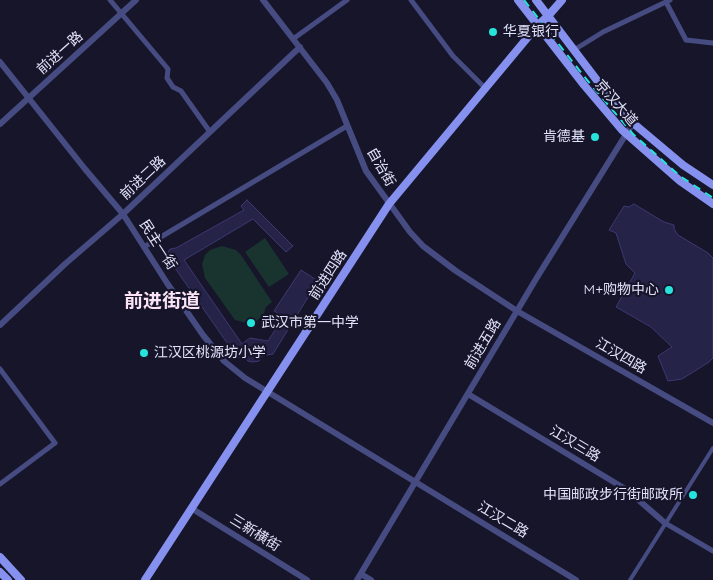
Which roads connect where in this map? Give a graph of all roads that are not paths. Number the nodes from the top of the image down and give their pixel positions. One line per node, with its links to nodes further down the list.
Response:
1 (110, 0): 10 (street)
2 (136, 0): 10 (street, 前进一路)
3 (263, 0): 13 (street, 自治街)
4 (347, 0): 13 (street)
5 (412, 0): 18 (street)
6 (518, 0): 12 (main road, 京汉大道)
7 (536, 0): 11 (main road, 京汉大道)
8 (562, 0): 11 (main road, 前进四路)
9 (668, 1): 14 (street); 16 (street)
10 (121, 14): 19 (street, 前进一路); 23 (street)
11 (548, 16): 12 (main road, 前进四路); 16 (main road, 京汉大道)
12 (538, 25): 18 (main road, 前进四路); 24 (main road, 京汉大道)
13 (294, 39): 15 (street, 自治街)
14 (713, 43)
15 (300, 47): 22 (street, 自治街); 23 (street, 前进二路)
16 (574, 50): 20 (main road, 京汉大道)
17 (0, 62): 19 (street, 民主一街)
18 (485, 88): 26 (main road, 前进四路)
19 (28, 98): 21 (street, 前进一路); 28 (street, 民主一街)
20 (633, 123): 24 (street, 前进五路); 25 (main road, 京汉大道)
21 (0, 124)
22 (347, 126): 26 (street, 自治街); 29 (street)
23 (210, 132): 28 (street, 前进二路)
24 (626, 134): 27 (main road, 京汉大道); 30 (street, 前进五路)
25 (713, 185)
26 (389, 204): 30 (street, 自治街); 33 (main road, 前进四路)
27 (713, 204)
28 (123, 214): 29 (street, 民主一街); 31 (street, 前进二路)
29 (144, 247): 33 (street, 民主一街)
30 (517, 311): 34 (street, 前进五路); 35 (street, 江汉四路)
31 (0, 325)
32 (0, 369): 38 (street)
33 (268, 392): 37 (street, 民主一街); 39 (main road, 前进四路)
34 (468, 394): 37 (street, 前进五路); 40 (street, 江汉三路)
35 (713, 423)
36 (713, 448): 40 (street)
37 (416, 482): 44 (street, 前进五路); 50 (street, 江汉二路)
38 (0, 484)
39 (191, 508): 47 (main road, 前进四路); 48 (street, 三新横街)
40 (665, 523): 41 (street); 51 (street)
41 (713, 551)
42 (0, 558): 46 (main road)
43 (0, 572): 45 (main road)
44 (359, 577): 49 (street)
45 (8, 580)
46 (21, 580)
47 (145, 580)
48 (307, 580)
49 (371, 580)
50 (576, 580)
51 (630, 580)

